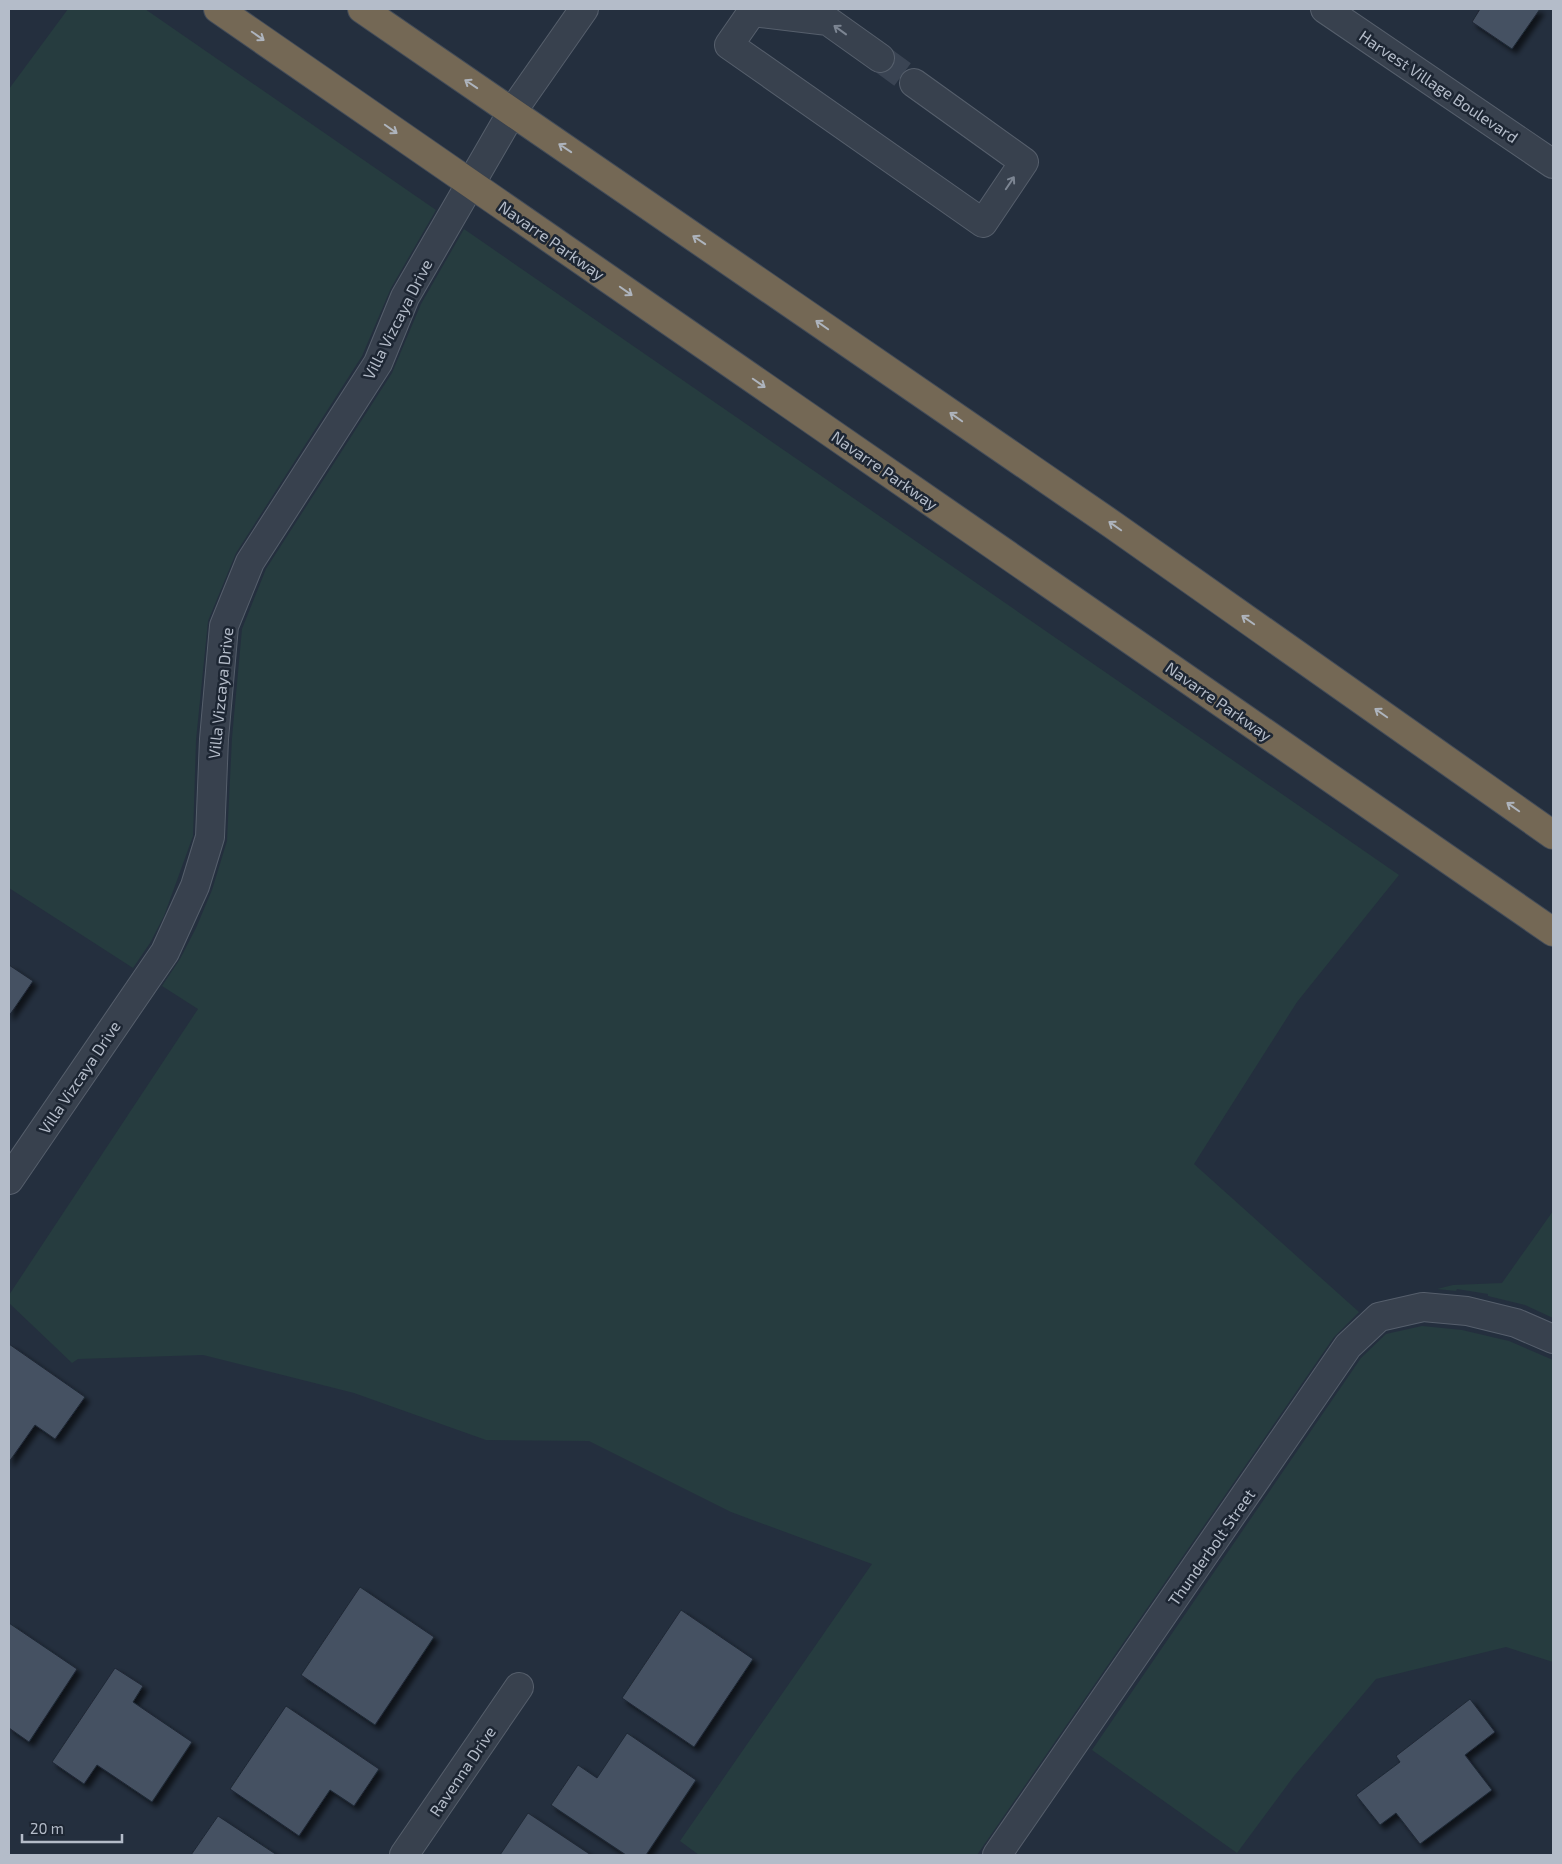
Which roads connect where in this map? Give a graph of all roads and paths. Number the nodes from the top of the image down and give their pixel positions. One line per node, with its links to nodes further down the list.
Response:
1 (218, 9): 10 (highway, Navarre Parkway, one-way to 10)
2 (362, 9): 8 (highway, one-way to 2)
3 (584, 9): 8 (street, Villa Vizcaya Drive)
4 (1325, 9): 9 (street, Harvest Village Boulevard)
5 (753, 10): 6 (street, one-way to 5); 7 (street, one-way to 7)
6 (880, 58)
7 (914, 83)
8 (512, 112): 10 (street, Villa Vizcaya Drive); 11 (highway, one-way to 8)
9 (1553, 164)
10 (470, 184): 12 (highway, Navarre Parkway, one-way to 12); 13 (street, Villa Vizcaya Drive)
11 (1553, 835)
12 (1553, 932)
13 (9, 1180)
14 (1553, 1339): 17 (street, Thunderbolt Street)
15 (519, 1687): 16 (street, Ravenna Drive)
16 (404, 1855)
17 (998, 1855)

